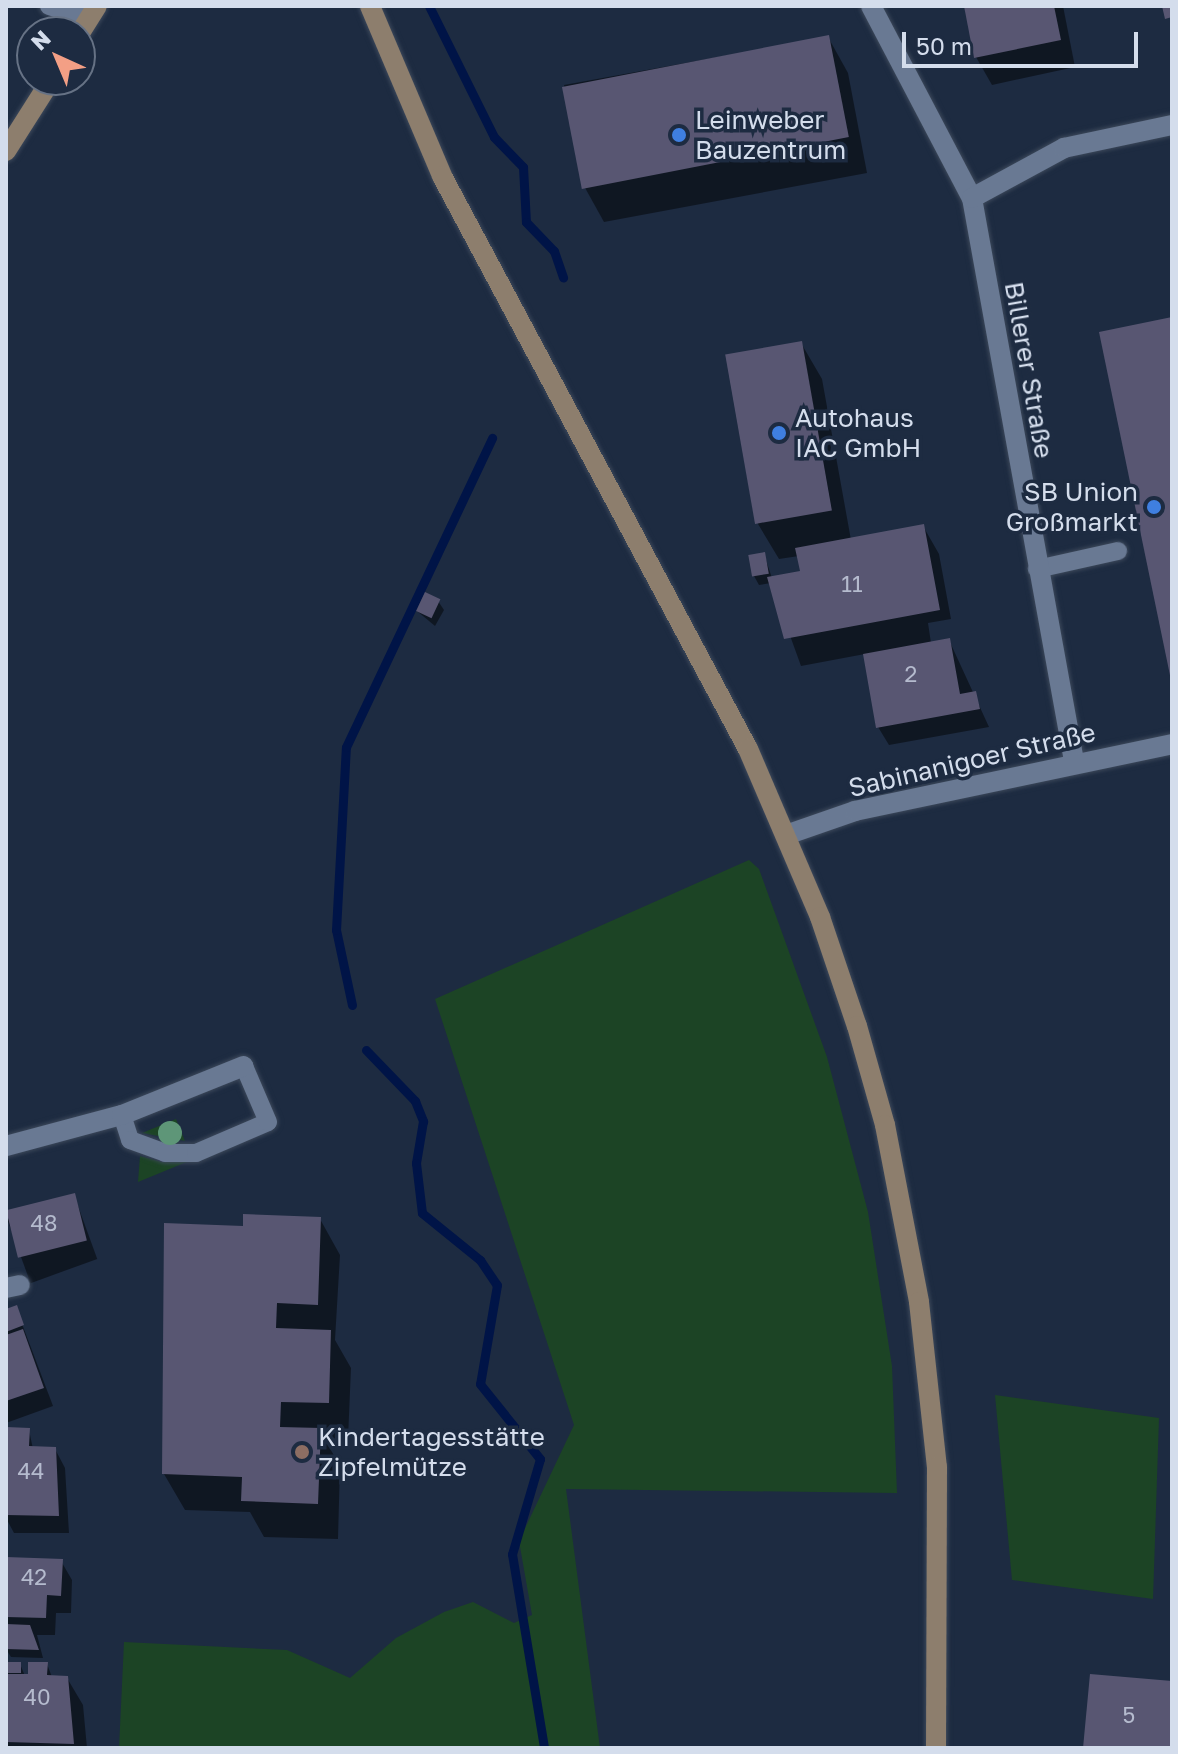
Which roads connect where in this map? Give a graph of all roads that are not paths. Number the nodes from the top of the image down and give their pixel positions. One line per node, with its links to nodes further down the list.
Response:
1 (49, 6): 4 (lane)
2 (370, 6): 13 (main road)
3 (871, 6): 8 (street, Billerer Straße)
4 (80, 16)
5 (41, 96): 7 (main road)
6 (1172, 125): 8 (street)
7 (6, 151)
8 (972, 198): 10 (street, Billerer Straße)
9 (1118, 551): 10 (lane)
10 (1037, 569): 12 (street, Billerer Straße)
11 (1172, 744): 12 (street, Sabinanigoer Straße)
12 (1074, 761): 13 (street, Sabinanigoer Straße)
13 (786, 835): 17 (main road)
14 (244, 1066): 15 (street); 15 (lane)
15 (122, 1115): 16 (street)
16 (6, 1146)
17 (936, 1748)

